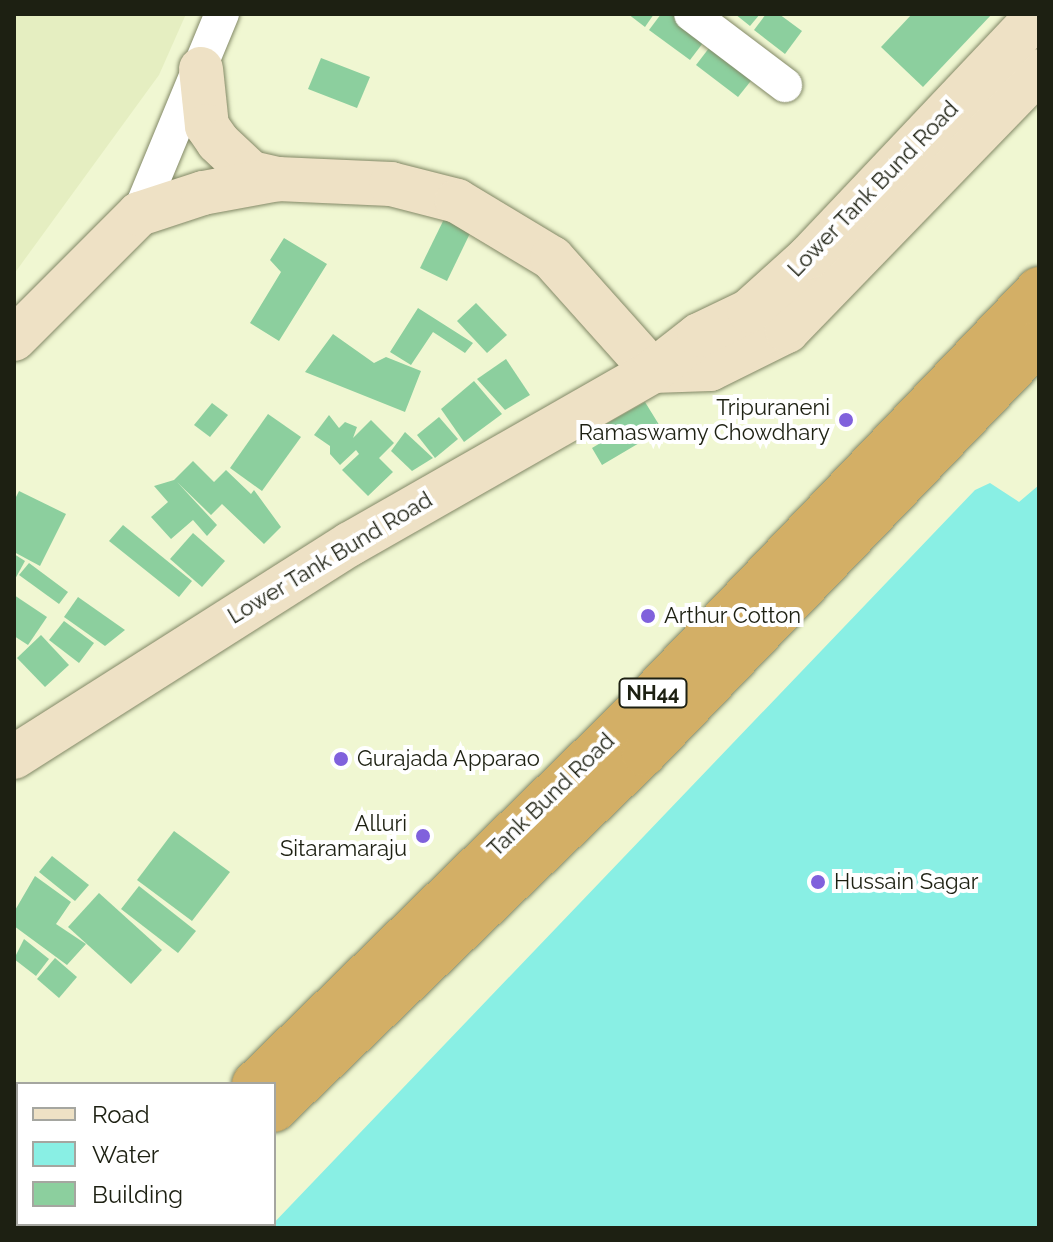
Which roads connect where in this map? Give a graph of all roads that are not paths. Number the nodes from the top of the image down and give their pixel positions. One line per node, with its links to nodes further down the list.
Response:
1 (222, 14): 4 (street)
2 (691, 14): 6 (street)
3 (1039, 14): 12 (main road, Lower Tank Bund Road)
4 (201, 69): 7 (main road); 8 (street)
5 (1039, 71): 12 (main road, Lower Tank Bund Road)
6 (785, 85)
7 (278, 179): 8 (main road); 12 (main road)
8 (139, 214): 10 (main road)
9 (1039, 289): 14 (highway, Tank Bund Road / NH44)
10 (14, 339)
11 (1039, 342): 15 (highway, NH44)
12 (653, 371): 13 (main road, Lower Tank Bund Road)
13 (14, 757)
14 (256, 1082)
15 (276, 1108)

